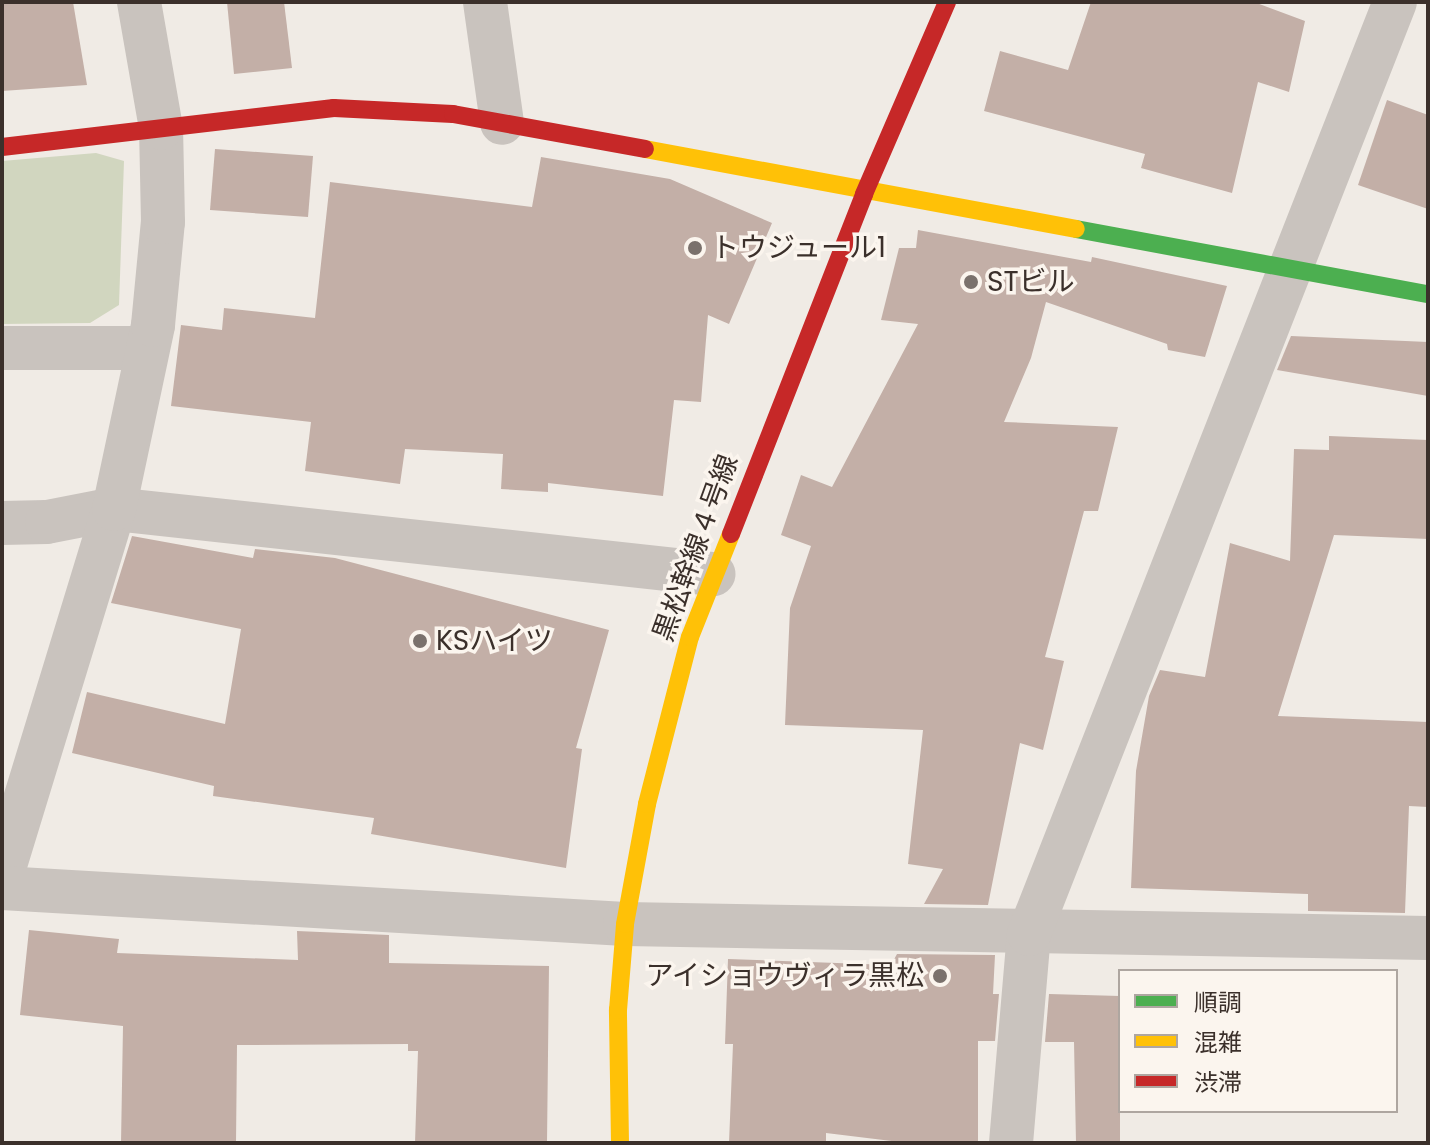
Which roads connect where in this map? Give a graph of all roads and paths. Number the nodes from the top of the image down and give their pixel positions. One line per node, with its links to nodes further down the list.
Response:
1 (139, 2): 6 (street)
2 (485, 2): 5 (street)
3 (947, 2): 8 (street, 黒松幹線４号線)
4 (1395, 2): 9 (street)
5 (502, 123): 6 (street); 8 (street)
6 (161, 128): 7 (street); 12 (street)
7 (2, 147)
8 (864, 194): 9 (street); 15 (street, 黒松幹線４号線)
9 (1290, 269): 10 (street); 19 (street)
10 (1428, 294)
11 (2, 348): 12 (street)
12 (145, 348): 13 (street)
13 (114, 509): 14 (street); 15 (street); 16 (street)
14 (2, 523)
15 (713, 574): 18 (street, 黒松幹線４号線)
16 (2, 875)
17 (2, 888): 18 (street)
18 (625, 924): 19 (street); 21 (street, 黒松幹線４号線)
19 (1029, 934): 20 (street); 22 (street)
20 (1427, 937)
21 (620, 1143)
22 (1011, 1143)

